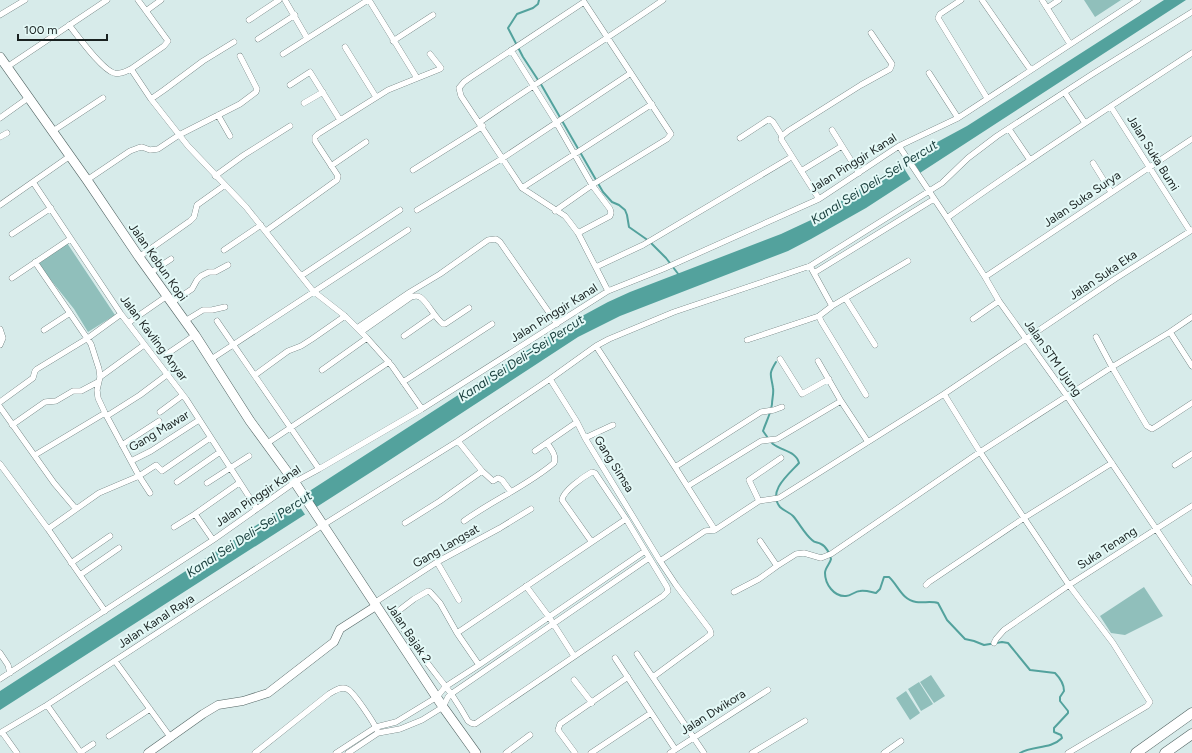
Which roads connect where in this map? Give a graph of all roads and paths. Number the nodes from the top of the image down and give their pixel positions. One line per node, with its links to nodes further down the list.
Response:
1 (25, 0): 20 (street)
2 (107, 0): 22 (street)
3 (138, 0): 16 (street)
4 (162, 0): 16 (street)
5 (278, 0): 21 (street)
6 (285, 0): 18 (street)
7 (368, 0): 24 (street); 27 (street)
8 (663, 0): 25 (street)
9 (961, 0): 50 (street)
10 (982, 0): 39 (street)
11 (1042, 0): 15 (street)
12 (1059, 0): 15 (street)
13 (1138, 0): 29 (street, Jalan Pinggir Kanal)
14 (586, 1): 25 (street); 31 (street)
15 (1047, 8): 29 (street)
16 (146, 10): 38 (street)
17 (1192, 12): 46 (street)
18 (295, 15): 24 (street); 26 (street)
19 (433, 15): 27 (street)
20 (0, 16)
21 (249, 20)
22 (69, 25): 37 (street); 38 (street)
23 (871, 34): 69 (street)
24 (307, 38): 33 (street)
25 (608, 38): 40 (street); 44 (street)
26 (258, 39)
27 (393, 41): 42 (street)
28 (234, 42): 51 (street)
29 (1070, 44): 39 (street, Jalan Pinggir Kanal)
30 (345, 47): 47 (street)
31 (512, 50): 44 (street); 61 (street)
32 (1192, 53): 54 (street)
33 (283, 54)
34 (430, 54): 42 (street)
35 (240, 56): 55 (street)
36 (0, 57): 37 (main road, Jalan Kebun Kopi)
37 (7, 67): 48 (main road, Jalan Kebun Kopi)
38 (131, 69): 51 (street)
39 (1030, 70): 50 (street, Jalan Pinggir Kanal)
40 (631, 73): 53 (street); 59 (street)
41 (929, 73): 57 (street)
42 (417, 78): 47 (street)
43 (290, 85): 45 (street)
44 (535, 85): 59 (street); 61 (street)
45 (323, 92): 52 (street); 58 (street)
46 (1065, 93): 60 (street); 63 (street)
47 (376, 97): 58 (street)
48 (28, 98): 56 (street); 65 (main road, Jalan Kebun Kopi)
49 (103, 98): 65 (street)
50 (987, 98): 57 (street, Jalan Pinggir Kanal)
51 (151, 99): 67 (street)
52 (304, 103)
53 (652, 104): 76 (street); 91 (street)
54 (1111, 107): 60 (street); 83 (street, Jalan Suka Bumi)
55 (218, 115): 67 (street); 68 (street)
56 (0, 118)
57 (958, 118): 75 (street, Jalan Pinggir Kanal)
58 (340, 120): 82 (street)
59 (558, 121): 76 (street); 78 (street)
60 (1085, 123): 80 (street)
61 (481, 124): 78 (street); 84 (street)
62 (290, 126): 87 (street)
63 (1009, 129): 80 (street); 93 (street)
64 (832, 130): 74 (street)
65 (53, 131): 77 (main road, Jalan Kebun Kopi)
66 (7, 132): 70 (street)
67 (179, 135): 87 (street); 88 (street)
68 (230, 136)
69 (782, 136): 71 (street); 85 (street)
70 (0, 138)
71 (740, 138)
72 (1192, 139): 83 (street, Jalan Suka Surya)
73 (366, 142): 82 (street)
74 (842, 146): 85 (street); 86 (street)
75 (900, 148): 86 (street, Jalan Pinggir Kanal); 93 (street, Jalan STM Ujung)
76 (578, 152): 91 (street); 92 (street)
77 (70, 156): 88 (main road, Jalan Kebun Kopi); 89 (street)
78 (503, 158): 92 (street); 100 (street)
79 (788, 159): 116 (street)
80 (1030, 160): 102 (street)
81 (1093, 163): 94 (street)
82 (331, 166): 105 (street)
83 (1149, 168): 94 (street, Jalan Suka Surya); 106 (street, Jalan Suka Bumi)
84 (413, 170)
85 (801, 171): 95 (street)
86 (859, 173): 95 (street, Jalan Pinggir Kanal)
87 (216, 176): 90 (street)
88 (87, 180): 111 (main road, Jalan Kebun Kopi)
89 (33, 182): 97 (street); 98 (street, Jalan Kavling Anyar)
90 (225, 185): 103 (street); 111 (street)
91 (593, 185): 101 (street); 107 (street)
92 (522, 188): 101 (street)
93 (928, 190): 96 (street, Jalan STM Ujung); 117 (street)
94 (1111, 192): 121 (street, Jalan Suka Surya)
95 (819, 199): 124 (street, Jalan Pinggir Kanal)
96 (934, 199): 102 (street, Jalan STM Ujung); 119 (street)
97 (0, 205)
98 (50, 208): 108 (street); 109 (street, Jalan Kavling Anyar)
99 (400, 210): 120 (street)
100 (417, 210)
101 (555, 210): 107 (street)
102 (947, 218): 121 (street, Jalan STM Ujung)
103 (261, 225): 105 (street); 110 (street)
104 (408, 230): 123 (street)
105 (266, 231): 120 (street)
106 (1191, 231): 152 (street, Jalan Suka Eka)
107 (578, 233): 116 (street)
108 (12, 234)
109 (70, 239): 113 (street); 132 (street, Jalan Kavling Anyar)
110 (224, 250)
111 (139, 257): 118 (main road, Jalan Kebun Kopi)
112 (171, 259): 118 (street)
113 (35, 262): 122 (street); 131 (street)
114 (908, 262): 125 (street)
115 (228, 264): 126 (street)
116 (596, 266): 124 (street)
117 (810, 266): 119 (street); 158 (street)
118 (150, 273): 126 (main road, Jalan Kebun Kopi)
119 (814, 274): 128 (street)
120 (301, 276): 123 (street)
121 (985, 277): 127 (street, Jalan STM Ujung)
122 (12, 278)
123 (313, 291): 134 (street); 155 (street)
124 (608, 291): 142 (street, Jalan Pinggir Kanal)
125 (846, 299): 128 (street); 156 (street)
126 (169, 300): 138 (main road, Jalan Kebun Kopi); 140 (street)
127 (999, 301): 137 (street); 152 (street, Jalan STM Ujung)
128 (832, 306): 135 (street)
129 (225, 307): 138 (street)
130 (468, 308): 133 (street)
131 (70, 313): 144 (street); 150 (street)
132 (121, 314): 140 (street, Jalan Kavling Anyar); 150 (street)
133 (434, 315): 145 (street); 148 (street)
134 (345, 316): 145 (street); 168 (street)
135 (819, 316): 153 (street); 175 (street)
136 (1192, 316): 146 (street)
137 (973, 319)
138 (185, 321): 147 (main road, Jalan Kebun Kopi)
139 (217, 321): 155 (street)
140 (128, 323): 154 (street, Jalan Kavling Anyar)
141 (492, 324): 172 (street)
142 (557, 324): 145 (street); 182 (street, Jalan Pinggir Kanal)
143 (0, 329): 157 (street)
144 (44, 330)
145 (359, 330): 151 (street)
146 (1170, 332): 164 (street); 165 (street)
147 (194, 335): 159 (street); 161 (main road, Jalan Kebun Kopi)
148 (404, 336)
149 (1096, 337): 165 (street)
150 (88, 338): 169 (street); 178 (street)
151 (367, 338): 163 (street); 166 (street)
152 (1026, 339): 173 (street, Jalan Suka Eka); 176 (street, Jalan STM Ujung)
153 (748, 340)
154 (144, 345): 167 (street, Jalan Kavling Anyar); 169 (street)
155 (233, 345): 161 (street); 168 (street)
156 (875, 345)
157 (0, 346)
158 (596, 346): 170 (street); 209 (street)
159 (167, 354)
160 (780, 359): 171 (street)
161 (210, 360): 196 (main road, Jalan Kebun Kopi)
162 (818, 361): 171 (street)
163 (389, 362): 172 (street); 190 (street)
164 (1192, 366)
165 (1112, 367): 176 (street); 179 (street)
166 (322, 370)
167 (168, 374): 174 (street, Jalan Kavling Anyar); 184 (street)
168 (255, 374): 190 (street)
169 (99, 379): 184 (street); 188 (street)
170 (550, 379): 187 (street, Gang Simsa); 193 (street)
171 (829, 379): 177 (street)
172 (403, 382): 182 (street)
173 (944, 394): 194 (street, Jalan Suka Eka); 200 (street)
174 (183, 395): 183 (street); 185 (street, Jalan Kavling Anyar)
175 (866, 395)
176 (1068, 396): 200 (street); 206 (street, Jalan STM Ujung)
177 (841, 401): 194 (street); 218 (street)
178 (0, 402)
179 (1192, 403)
180 (782, 406): 209 (street)
181 (0, 407): 188 (street)
182 (422, 408): 211 (street, Jalan Pinggir Kanal)
183 (160, 412)
184 (106, 414): 197 (street); 202 (street)
185 (199, 420): 191 (street, Jalan Kavling Anyar); 205 (street, Gang Mawar)
186 (160, 421): 197 (street)
187 (577, 422): 192 (street, Gang Simsa); 195 (street)
188 (12, 425): 202 (street)
189 (613, 425): 192 (street)
190 (291, 427): 196 (street); 211 (street)
191 (210, 438): 199 (street, Jalan Kavling Anyar); 213 (street)
192 (585, 438): 243 (street, Gang Simsa)
193 (458, 441): 212 (street); 231 (street)
194 (868, 442): 221 (street, Jalan Suka Eka)
195 (547, 443): 198 (street); 219 (street)
196 (266, 444): 217 (main road, Jalan Kebun Kopi)
197 (122, 445): 205 (street)
198 (534, 451)
199 (220, 452): 210 (street, Jalan Kavling Anyar); 214 (street)
200 (980, 452): 227 (street); 246 (street)
201 (1192, 454): 208 (street)
202 (35, 455): 223 (street)
203 (249, 456): 210 (street)
204 (781, 458): 221 (street)
205 (131, 461): 213 (street)
206 (1112, 463): 227 (street); 234 (street, Jalan STM Ujung)
207 (0, 464): 233 (street)
208 (1175, 465)
209 (675, 467): 218 (street)
210 (231, 468): 215 (street); 216 (street, Jalan Kavling Anyar)
211 (319, 469): 217 (street, Jalan Pinggir Kanal)
212 (482, 471): 219 (street); 230 (street)
213 (139, 476): 220 (street); 223 (street)
214 (177, 482)
215 (207, 482)
216 (239, 483): 224 (street, Jalan Kavling Anyar); 226 (street)
217 (295, 483): 224 (street, Jalan Pinggir Kanal); 231 (main road, Jalan Bajak 2)
218 (688, 486): 235 (street)
219 (510, 492): 229 (street)
220 (150, 493)
221 (762, 501): 235 (street)
222 (1192, 506): 234 (street, Suka Tenang)
223 (76, 508): 233 (street)
224 (257, 509): 237 (street, Jalan Pinggir Kanal)
225 (531, 509): 244 (street, Gang Langsat)
226 (195, 514): 232 (street); 237 (street)
227 (1024, 518): 249 (street); 250 (street)
228 (626, 519): 239 (street); 239 (street); 241 (street)
229 (464, 521)
230 (406, 523)
231 (322, 524): 254 (main road, Jalan Bajak 2); 264 (street, Jalan Kanal Raya)
232 (174, 527)
233 (48, 529): 245 (street)
234 (1156, 529): 248 (street, Jalan STM Ujung); 250 (street, Suka Tenang)
235 (715, 530): 243 (street)
236 (110, 536): 245 (street)
237 (213, 540): 255 (street, Jalan Pinggir Kanal)
238 (760, 540): 246 (street)
239 (592, 541): 251 (street)
240 (119, 548): 247 (street)
241 (645, 551): 242 (street); 256 (street)
242 (649, 558): 257 (street); 262 (street)
243 (660, 561): 267 (street, Gang Simsa)
244 (437, 562): 253 (street); 254 (street, Gang Langsat)
245 (71, 563): 247 (street)
246 (777, 566): 252 (street)
247 (80, 575): 255 (street)
248 (1192, 582)
249 (926, 585)
250 (1069, 585): 259 (street, Suka Tenang); 308 (street)
251 (526, 586): 256 (street); 258 (street)
252 (734, 592)
253 (459, 600)
254 (375, 605): 274 (main road, Jalan Bajak 2); 289 (street)
255 (105, 611): 266 (street, Jalan Pinggir Kanal)
256 (549, 617): 257 (street); 265 (street)
257 (553, 624): 262 (street); 273 (street)
258 (457, 633): 265 (street); 271 (street)
259 (994, 643)
260 (0, 653): 266 (street)
261 (637, 654): 267 (street)
262 (574, 656): 273 (street)
263 (615, 658): 268 (street)
264 (115, 661): 276 (street, Jalan Kanal Raya); 278 (street)
265 (479, 665): 271 (street)
266 (10, 673): 269 (street, Jalan Pinggir Kanal)
267 (653, 677): 290 (street)
268 (628, 678): 275 (street); 279 (street)
269 (0, 679)
270 (574, 680): 275 (street)
271 (445, 687): 273 (street); 274 (street)
272 (768, 690): 290 (street, Jalan Dwikora)
273 (451, 694): 277 (street)
274 (437, 697): 277 (main road, Jalan Bajak 2); 282 (street)
275 (592, 703): 302 (street)
276 (47, 705): 285 (street, Jalan Kanal Raya); 295 (street)
277 (443, 706): 283 (street); 300 (main road, Jalan Bajak 2)
278 (150, 709): 287 (street); 289 (street)
279 (651, 713): 293 (street); 303 (street)
280 (1192, 713): 309 (highway)
281 (805, 721): 306 (street)
282 (396, 722): 283 (street); 284 (street)
283 (400, 729): 284 (street)
284 (377, 730): 297 (street); 298 (street); 299 (street)
285 (1, 733): 294 (street)
286 (1192, 734): 310 (highway)
287 (109, 736)
288 (530, 736): 301 (street)
289 (172, 738): 296 (street)
290 (693, 738): 293 (street, Jalan Dwikora); 305 (street)
291 (901, 741): 307 (street)
292 (93, 744): 295 (street)
293 (675, 749): 304 (street, Jalan Dwikora)
294 (17, 753)
295 (81, 753)
296 (148, 753)
297 (255, 753)
298 (336, 753)
299 (348, 753)
300 (476, 753)
301 (506, 753)
302 (575, 753)
303 (591, 753)
304 (670, 753)
305 (704, 753)
306 (752, 753)
307 (884, 753)
308 (1068, 753)
309 (1136, 753)
310 (1165, 753)

